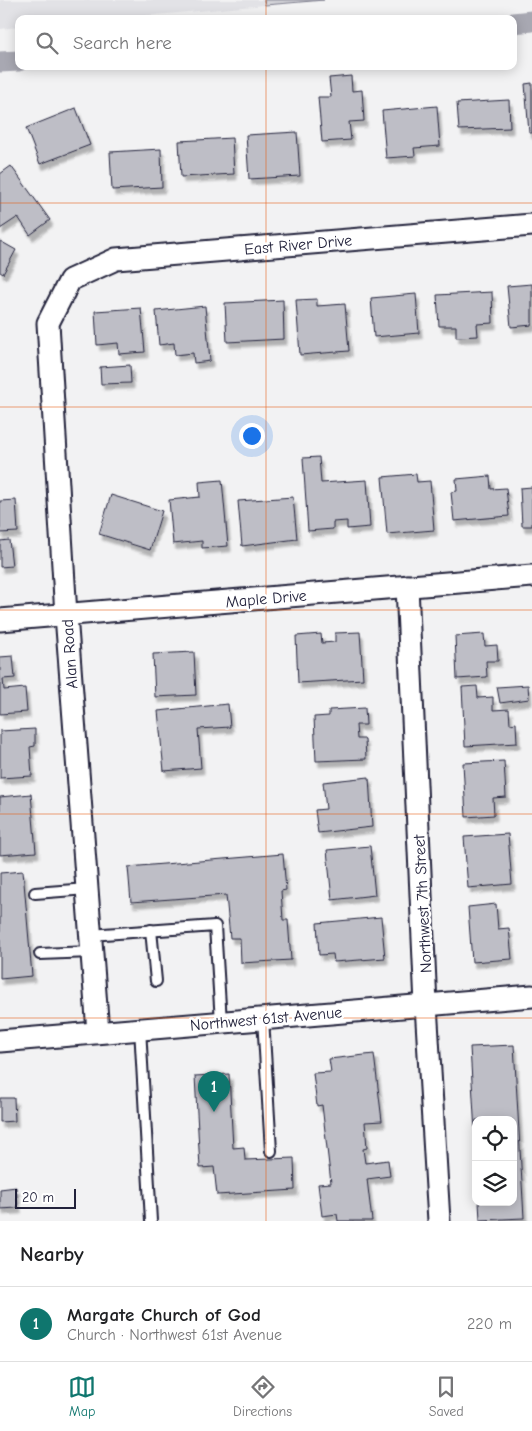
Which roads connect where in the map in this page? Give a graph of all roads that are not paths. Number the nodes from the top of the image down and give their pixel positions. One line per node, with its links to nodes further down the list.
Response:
1 (532, 225): 2 (street, East River Drive)
2 (70, 280): 5 (street, Alan Road)
3 (532, 576): 4 (street, Maple Drive)
4 (407, 586): 5 (street, Maple Drive); 14 (street, Northwest 7th Street)
5 (66, 615): 6 (street, Maple Drive); 7 (street, Alan Road)
6 (0, 620)
7 (87, 889): 8 (lane); 10 (street, Alan Road)
8 (35, 893)
9 (151, 930): 10 (lane); 12 (lane); 16 (lane)
10 (91, 944): 11 (lane); 18 (street, Alan Road)
11 (40, 954)
12 (156, 981)
13 (532, 996): 14 (street, Northwest 61st Avenue)
14 (426, 1005): 15 (street, Northwest 61st Avenue); 22 (street, Northwest 7th Street)
15 (263, 1018): 16 (street, Northwest 61st Avenue); 20 (lane)
16 (221, 1022): 17 (street, Northwest 61st Avenue)
17 (140, 1028): 18 (street, Northwest 61st Avenue); 21 (lane)
18 (98, 1032): 19 (street, Northwest 61st Avenue)
19 (0, 1041)
20 (271, 1151)
21 (151, 1221)
22 (438, 1221)

